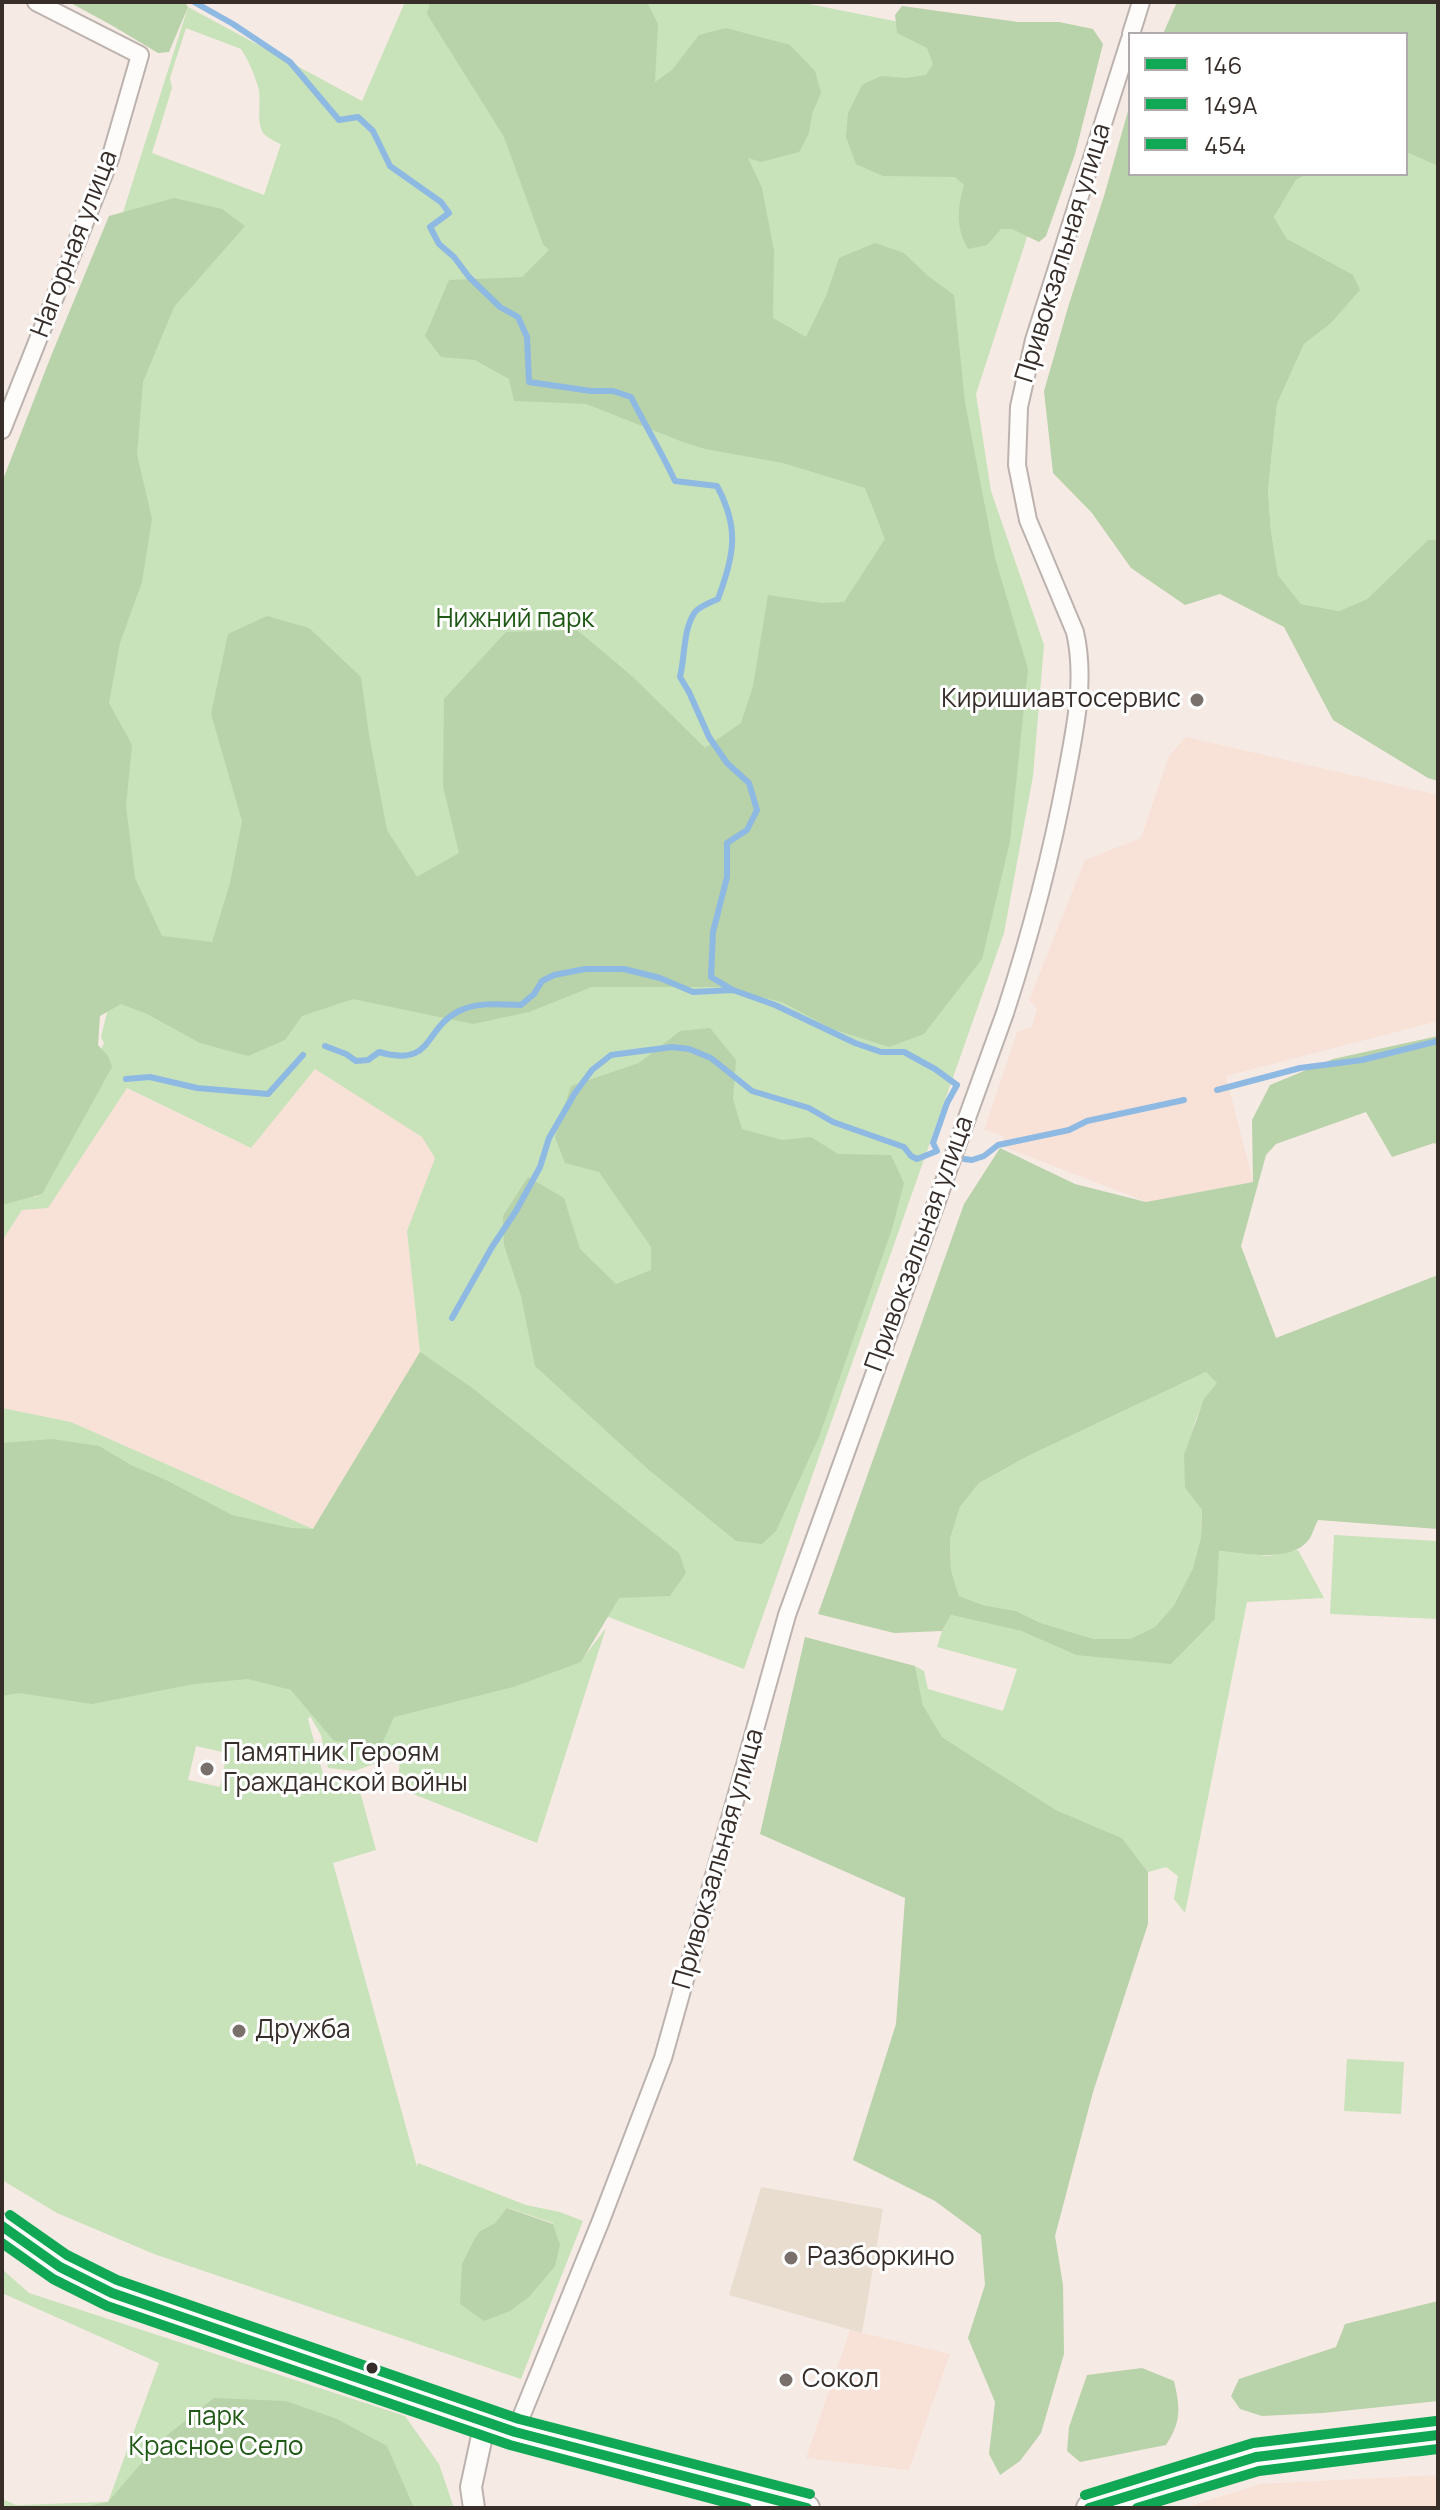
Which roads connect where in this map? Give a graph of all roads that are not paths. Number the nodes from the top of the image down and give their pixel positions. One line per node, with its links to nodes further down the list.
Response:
1 (36, 2): 5 (street, Нагорная улица)
2 (1141, 2): 3 (street, Привокзальная улица)
3 (1132, 32)
4 (1128, 45): 8 (street, Привокзальная улица)
5 (2, 430)
6 (2, 2226): 7 (main road)
7 (485, 2422): 8 (main road); 10 (street)
8 (515, 2432): 11 (main road)
9 (1438, 2435): 12 (main road)
10 (474, 2508)
11 (807, 2508)
12 (1089, 2508)

